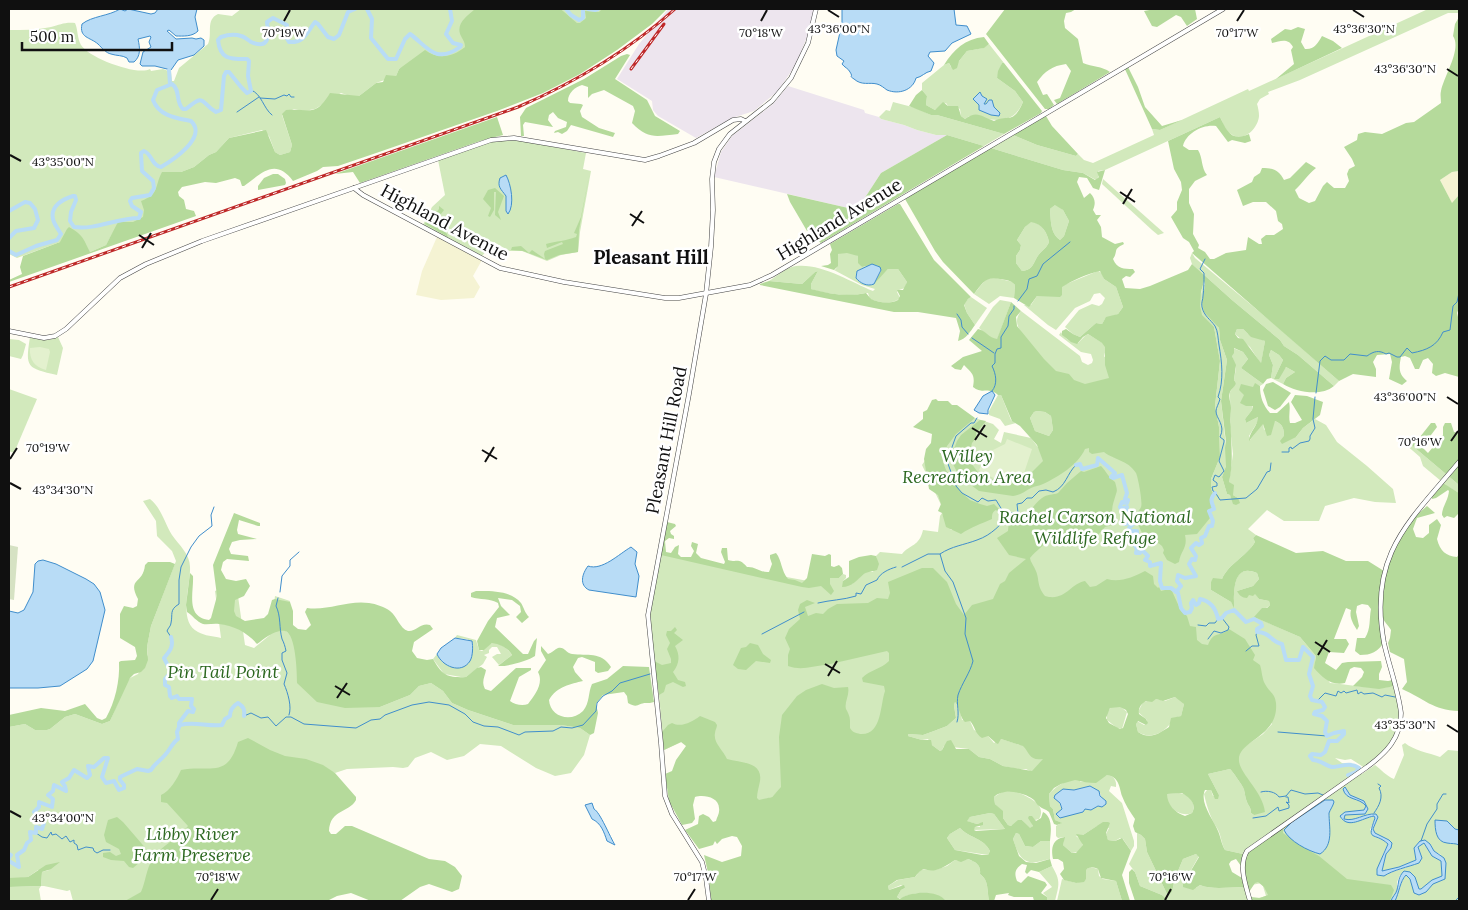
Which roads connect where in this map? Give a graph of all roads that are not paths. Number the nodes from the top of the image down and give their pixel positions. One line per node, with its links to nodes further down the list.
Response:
1 (816, 9): 3 (street, Pleasant Hill Road)
2 (1223, 9): 7 (street, Highland Avenue)
3 (745, 121): 4 (street); 5 (street, Pleasant Hill Road)
4 (728, 122): 5 (street); 6 (street)
5 (738, 126): 7 (street, Pleasant Hill Road)
6 (354, 188): 7 (street, Highland Avenue); 8 (street, Highland Avenue)
7 (706, 294): 10 (street, Pleasant Hill Road)
8 (9, 331)
9 (1459, 462): 11 (street)
10 (708, 901)
11 (1250, 901)

